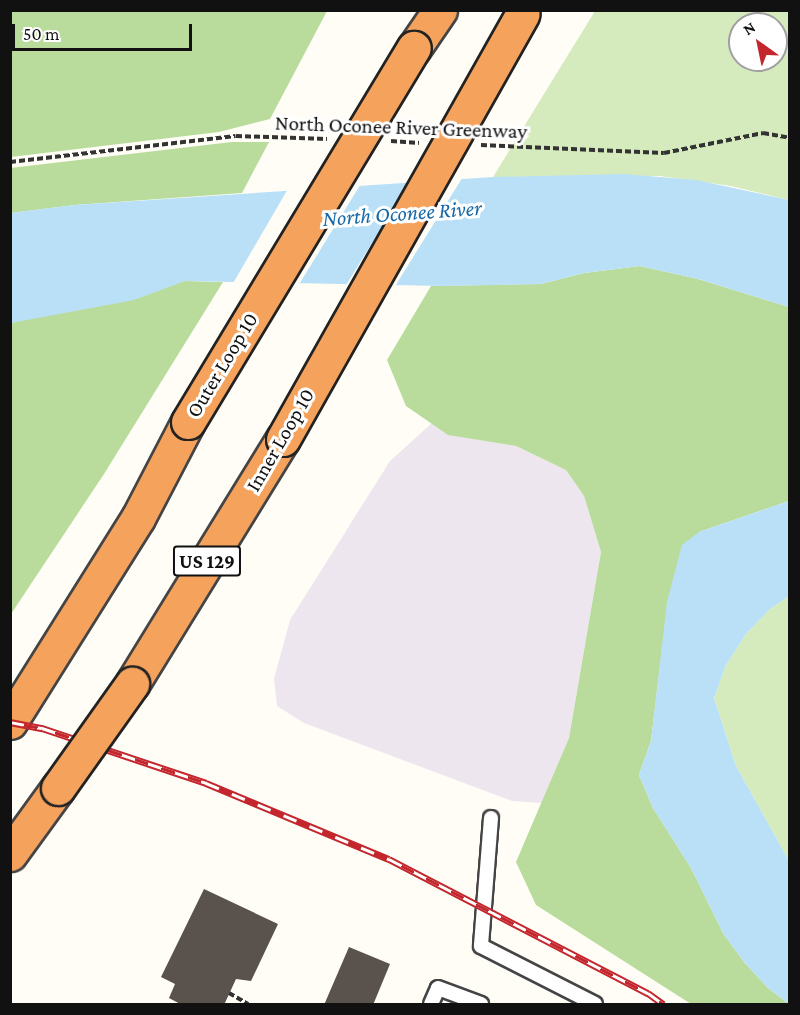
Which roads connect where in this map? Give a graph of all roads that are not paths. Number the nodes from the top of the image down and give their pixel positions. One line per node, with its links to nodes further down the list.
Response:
1 (435, 10): 4 (highway)
2 (440, 10): 4 (highway, Outer Loop 10)
3 (524, 12): 7 (highway, Inner Loop 10 / US 129, bridge)
4 (414, 48): 5 (highway, Outer Loop 10, bridge)
5 (10, 722)
6 (491, 818): 10 (lane)
7 (10, 854)
8 (430, 1005): 9 (lane)
9 (481, 1005)
10 (595, 1005)

